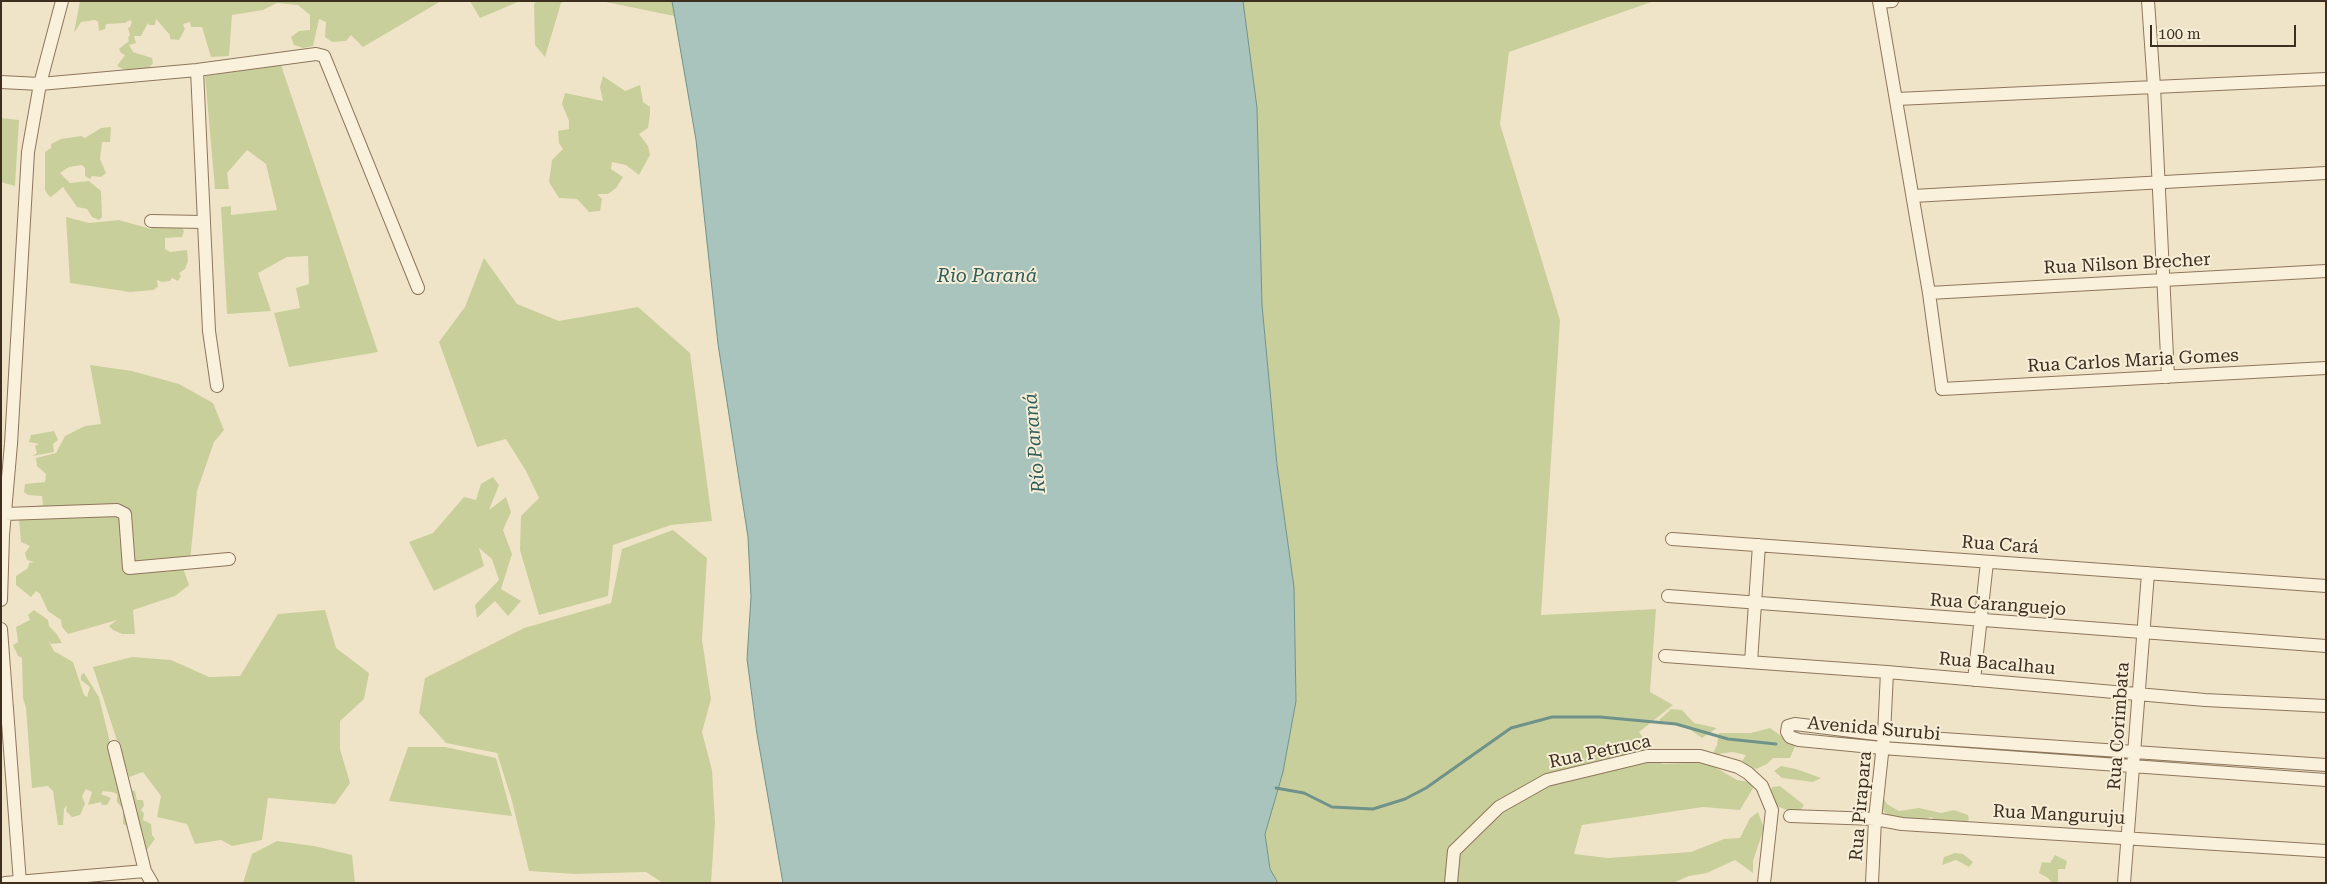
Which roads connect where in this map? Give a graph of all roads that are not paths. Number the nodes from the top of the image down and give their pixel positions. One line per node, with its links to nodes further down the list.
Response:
1 (62, 1): 8 (street)
2 (1892, 1): 4 (street)
3 (2148, 1): 9 (street)
4 (1879, 2): 10 (street)
5 (197, 70): 8 (street); 15 (street); 18 (street)
6 (2326, 79): 9 (street)
7 (1, 82): 8 (street)
8 (40, 84): 23 (street)
9 (2154, 87): 10 (street); 12 (street)
10 (1897, 98): 13 (street)
11 (2326, 172): 12 (street)
12 (2158, 183): 13 (street); 17 (street)
13 (1913, 196): 19 (street)
14 (151, 221): 15 (street)
15 (202, 222): 22 (street)
16 (2326, 271): 17 (street, Rua Nilson Brecher)
17 (2163, 280): 19 (street, Rua Nilson Brecher); 21 (street)
18 (418, 288)
19 (1929, 293): 21 (street, Rua Carlos Maria Gomes)
20 (2326, 368): 21 (street, Rua Carlos Maria Gomes)
21 (2168, 377)
22 (217, 386)
23 (5, 514): 24 (street); 27 (street)
24 (2, 534): 32 (street)
25 (1672, 539): 26 (street, Rua Cará)
26 (1759, 546): 28 (street, Rua Cará); 33 (street)
27 (229, 558)
28 (1987, 562): 29 (street, Rua Cará); 34 (street)
29 (2148, 573): 30 (street, Rua Cará); 36 (street, Rua Corimbata)
30 (2326, 586)
31 (1668, 596): 33 (street, Rua Caranguejo)
32 (1, 600)
33 (1755, 602): 34 (street, Rua Caranguejo); 39 (street)
34 (1981, 621): 36 (street, Rua Caranguejo); 41 (street)
35 (1, 628): 56 (street)
36 (2143, 633): 37 (street, Rua Caranguejo); 42 (street, Rua Corimbata)
37 (2326, 646)
38 (1665, 656): 39 (street, Rua Bacalhau)
39 (1751, 662): 40 (street, Rua Bacalhau)
40 (1887, 672): 41 (street, Rua Bacalhau); 44 (street, Rua Pirapara)
41 (1974, 680): 42 (street, Rua Bacalhau)
42 (2140, 694): 43 (street, Rua Bacalhau); 47 (street, Rua Corimbata)
43 (2326, 706)
44 (1884, 735): 46 (street, Rua Pirapara); 46 (street, Avenida Surubi); 47 (street, Avenida Surubi)
45 (114, 747): 55 (street)
46 (1882, 748): 48 (street, Avenida Surubi); 52 (street, Rua Pirapara)
47 (2135, 752): 48 (street, Rua Corimbata); 49 (street, Avenida Surubi)
48 (2134, 765): 50 (street, Avenida Surubi); 53 (street, Rua Corimbata)
49 (2326, 766)
50 (2326, 780)
51 (1790, 816): 52 (street, Rua Manguruju)
52 (1875, 820): 53 (street, Rua Manguruju); 61 (street, Rua Pirapara)
53 (2128, 837): 54 (street, Rua Manguruju); 62 (street, Rua Corimbata)
54 (2326, 851)
55 (145, 871): 56 (street); 58 (street)
56 (20, 882): 57 (street)
57 (5, 883)
58 (152, 883)
59 (1451, 883): 60 (street, Rua Petruca)
60 (1764, 883)
61 (1872, 883)
62 (2124, 883)

